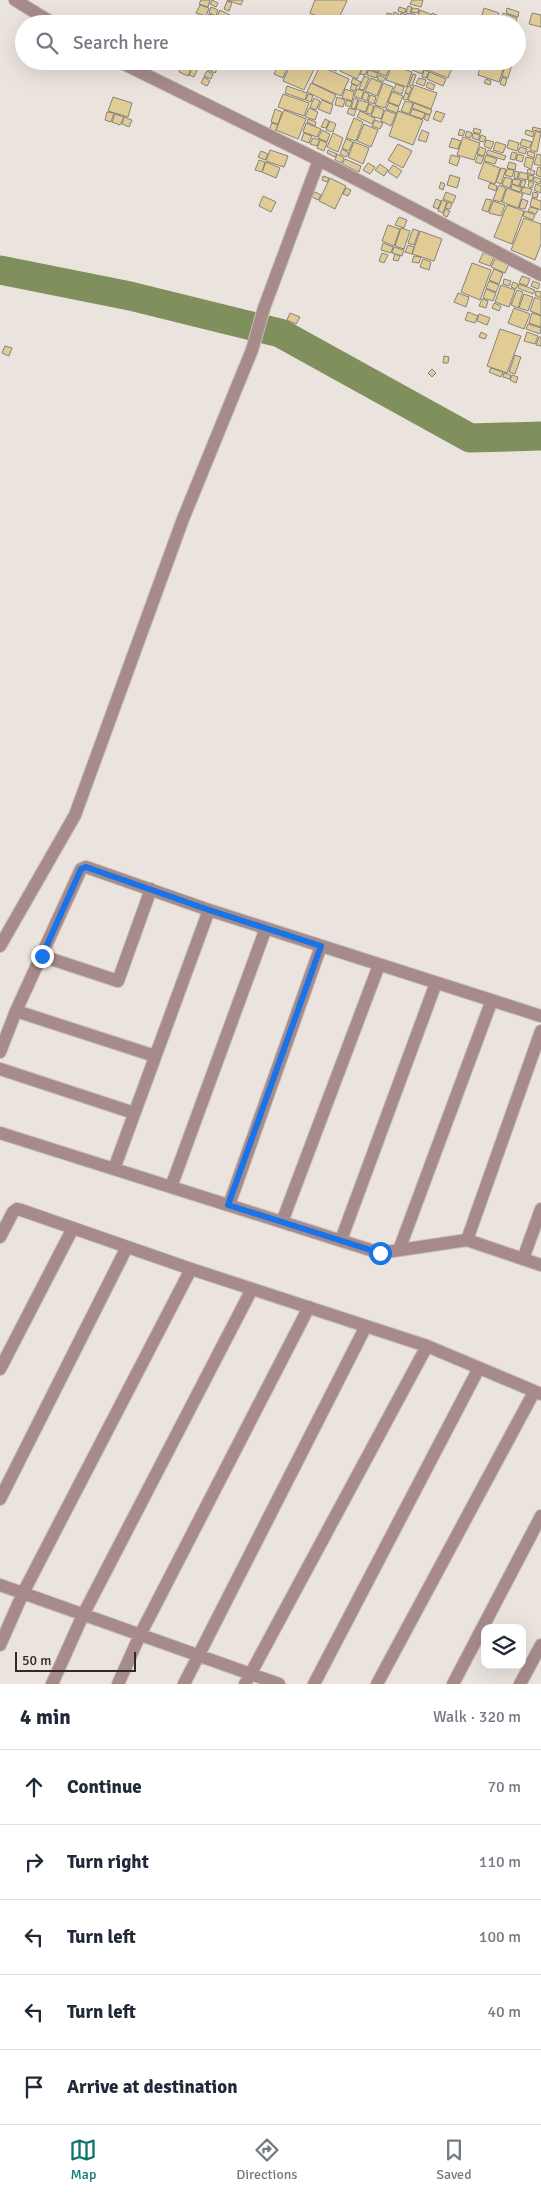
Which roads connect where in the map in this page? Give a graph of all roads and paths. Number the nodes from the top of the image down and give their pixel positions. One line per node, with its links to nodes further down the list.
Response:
1 (15, 0): 2 (street)
2 (39, 15)
3 (136, 70): 4 (street)
4 (319, 160): 5 (street); 9 (street)
5 (541, 275)
6 (151, 889): 7 (street); 11 (street); 11 (street)
7 (209, 910): 8 (street); 19 (street)
8 (266, 928): 10 (street); 24 (street)
9 (0, 946)
10 (321, 946): 12 (street); 25 (street)
11 (42, 956): 15 (street)
12 (379, 965): 13 (street); 27 (street)
13 (436, 983): 14 (street); 30 (street)
14 (492, 1000): 16 (street); 33 (street)
15 (16, 1011): 18 (street); 19 (street)
16 (541, 1016)
17 (541, 1031): 31 (street)
18 (0, 1052)
19 (155, 1056): 21 (street)
20 (0, 1069): 21 (street)
21 (134, 1113): 23 (street)
22 (0, 1133): 23 (street)
23 (114, 1169): 24 (street)
24 (171, 1187): 25 (street)
25 (228, 1205): 27 (street)
26 (541, 1209): 34 (street)
27 (282, 1222): 30 (street)
28 (73, 1228): 29 (street); 32 (street); 42 (street)
29 (0, 1237)
30 (341, 1240): 33 (street)
31 (467, 1240): 33 (street); 34 (street)
32 (127, 1247): 36 (street); 44 (street)
33 (399, 1250)
34 (523, 1259): 35 (street)
35 (541, 1265)
36 (191, 1269): 37 (street); 47 (street)
37 (252, 1289): 38 (street); 48 (street)
38 (310, 1308): 39 (street); 49 (street)
39 (366, 1326): 40 (street); 52 (street)
40 (426, 1346): 41 (street); 53 (street)
41 (479, 1368): 43 (street); 58 (street)
42 (0, 1369)
43 (538, 1393): 59 (street)
44 (0, 1499)
45 (541, 1516): 60 (street)
46 (0, 1585): 47 (street)
47 (23, 1593): 48 (street); 50 (street)
48 (83, 1615): 49 (street); 54 (street)
49 (140, 1635): 52 (street); 55 (street)
50 (0, 1645)
51 (541, 1645): 61 (street)
52 (198, 1655): 53 (street); 56 (street)
53 (247, 1679): 57 (street)
54 (52, 1684)
55 (118, 1684)
56 (184, 1684)
57 (279, 1684)
58 (314, 1684)
59 (377, 1684)
60 (453, 1684)
61 (520, 1684)

